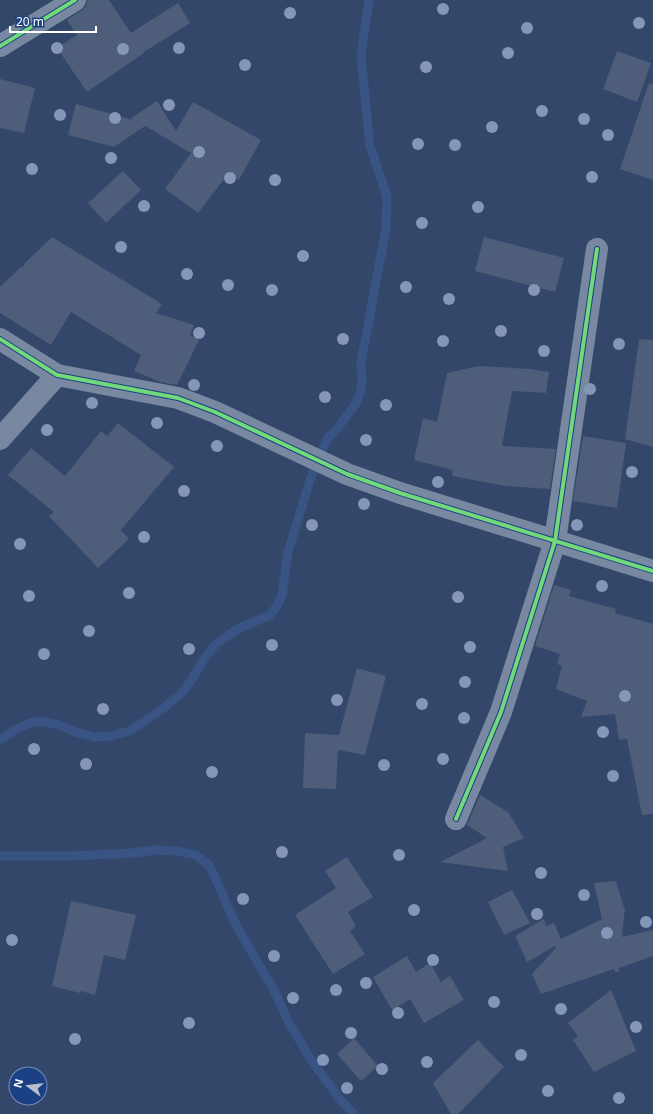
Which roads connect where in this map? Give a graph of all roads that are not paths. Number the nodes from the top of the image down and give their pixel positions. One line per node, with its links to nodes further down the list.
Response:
1 (75, 0): 2 (street)
2 (0, 46)
3 (596, 249): 7 (street)
4 (0, 339): 5 (street)
5 (57, 375): 6 (street); 7 (street)
6 (0, 438)
7 (555, 541): 8 (street); 9 (street)
8 (653, 571)
9 (456, 819)

